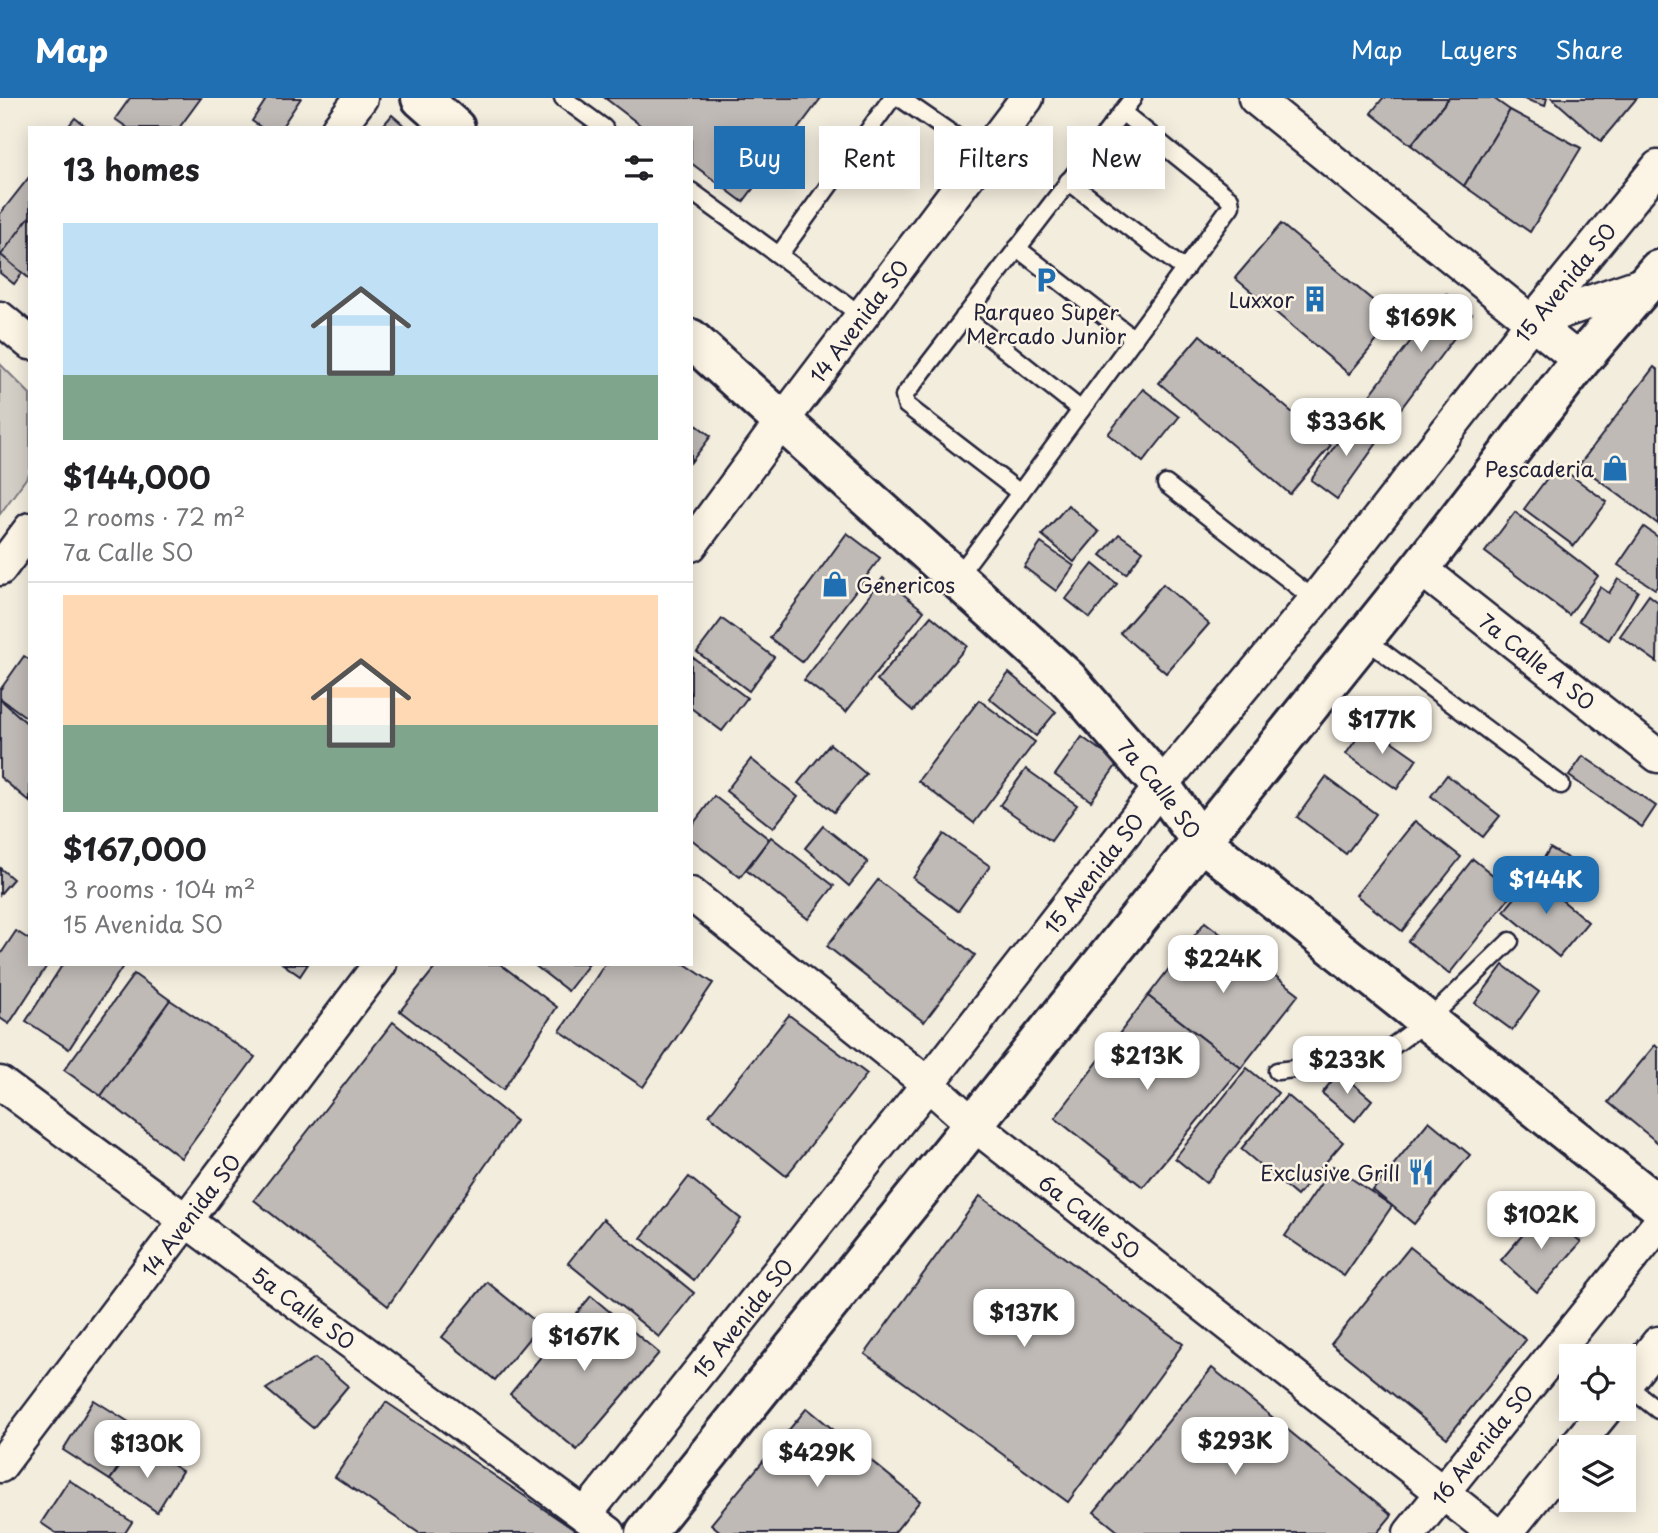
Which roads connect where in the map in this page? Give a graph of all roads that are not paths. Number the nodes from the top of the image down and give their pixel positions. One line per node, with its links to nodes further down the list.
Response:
1 (360, 98): 10 (street)
2 (421, 98): 11 (street)
3 (563, 98): 12 (lane)
4 (892, 98): 22 (lane)
5 (900, 98): 13 (lane)
6 (1027, 98): 14 (street, 14 Avenida SO)
7 (1133, 98): 9 (lane)
8 (1255, 98): 28 (street)
9 (1122, 112): 15 (lane); 23 (lane)
10 (339, 126)
11 (453, 126)
12 (601, 126)
13 (941, 126)
14 (1006, 126)
15 (1111, 126)
16 (1658, 167): 28 (street, 15 Avenida SO)
17 (1067, 182): 21 (lane)
18 (959, 189): 25 (street, 14 Avenida SO)
19 (1079, 189): 23 (lane)
20 (693, 192): 22 (lane)
21 (1017, 248): 26 (lane); 29 (lane)
22 (779, 255): 25 (lane)
23 (1185, 270): 29 (lane)
24 (1655, 281): 28 (street); 32 (street)
25 (862, 316): 34 (street, 14 Avenida SO)
26 (964, 317): 33 (lane); 36 (lane)
27 (0, 318): 30 (street)
28 (1532, 322): 32 (street); 42 (street, 15 Avenida SO)
29 (1134, 339): 33 (lane)
30 (28, 341)
31 (693, 341): 34 (street, 7a Calle SO)
32 (1580, 361): 39 (street)
33 (1081, 410): 36 (lane)
34 (783, 420): 38 (street, 14 Avenida SO); 41 (street, 7a Calle SO)
35 (1166, 484): 42 (lane)
36 (1020, 493): 41 (lane)
37 (28, 532): 40 (street)
38 (693, 542)
39 (1420, 568): 43 (street); 44 (street, 7a Calle A SO)
40 (0, 569)
41 (957, 577): 46 (street, 7a Calle SO)
42 (1315, 600): 46 (street, 15 Avenida SO)
43 (1363, 638): 45 (lane); 47 (street)
44 (1658, 756)
45 (1561, 785)
46 (1161, 786): 47 (street, 7a Calle SO); 54 (street, 15 Avenida SO)
47 (1200, 840): 51 (street, 7a Calle SO); 55 (street)
48 (693, 896): 54 (street, 6a Calle SO)
49 (1510, 941): 51 (lane)
50 (378, 966): 57 (street, 14 Avenida SO)
51 (1427, 1021): 52 (lane); 56 (street, 7a Calle SO)
52 (1277, 1071)
53 (0, 1083): 57 (street, 5a Calle SO)
54 (929, 1084): 55 (street, 6a Calle SO); 68 (street, 15 Avenida SO)
55 (973, 1124): 67 (street, 6a Calle SO); 69 (street)
56 (1658, 1205)
57 (186, 1220): 65 (street, 14 Avenida SO); 68 (street, 5a Calle SO)
58 (1658, 1225): 67 (street, 16 Avenida SO)
59 (1658, 1343): 60 (street)
60 (1636, 1371)
61 (1636, 1393): 62 (lane)
62 (1658, 1410)
63 (1596, 1421): 64 (street)
64 (1585, 1435)
65 (0, 1466)
66 (1559, 1467): 72 (street)
67 (1443, 1492): 70 (street, 16 Avenida SO); 71 (street, 6a Calle SO)
68 (597, 1524)
69 (645, 1533)
70 (1410, 1533)
71 (1494, 1533)
72 (1506, 1533)

